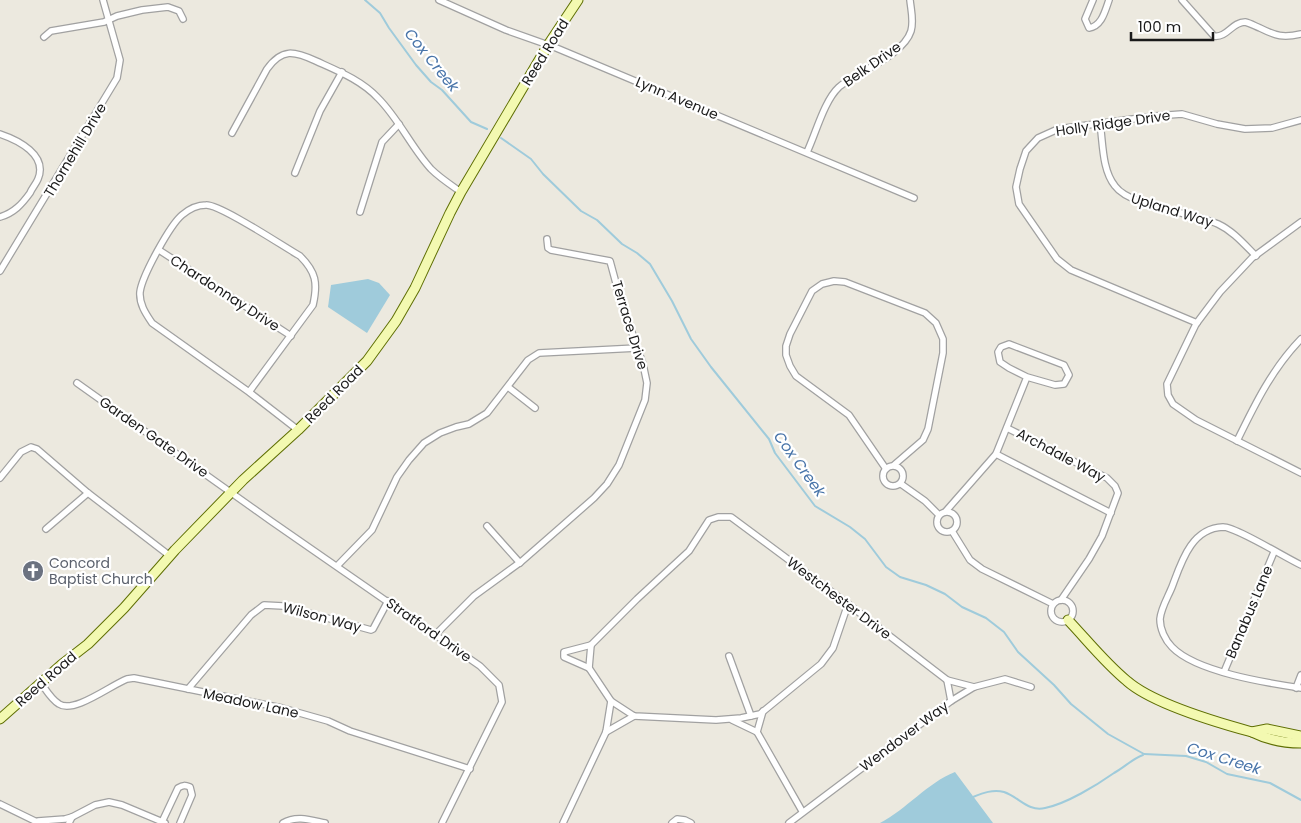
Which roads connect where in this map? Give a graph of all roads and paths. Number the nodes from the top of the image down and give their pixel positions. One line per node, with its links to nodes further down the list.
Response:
1 (103, 0): 9 (street, Thornehill Drive)
2 (439, 0): 12 (street, Lynn Avenue)
3 (578, 0): 12 (street, Reed Road)
4 (910, 0): 19 (street, Belk Drive)
5 (1093, 0): 6 (street)
6 (1109, 0)
7 (1182, 0): 10 (street)
8 (183, 19): 9 (street)
9 (109, 20): 11 (street); 29 (street, Thornehill Drive)
10 (1301, 34)
11 (44, 37)
12 (548, 45): 19 (street, Lynn Avenue); 21 (street, Reed Road)
13 (342, 72): 16 (street); 17 (street); 20 (street)
14 (1301, 120): 15 (street, Holly Ridge Drive)
15 (1100, 123): 28 (street, Upland Way); 30 (street, Holly Ridge Drive)
16 (399, 124): 21 (street); 23 (street)
17 (232, 133)
18 (0, 134): 24 (street)
19 (807, 152): 22 (street, Lynn Avenue)
20 (296, 173)
21 (461, 192): 40 (street, Reed Road)
22 (914, 198)
23 (360, 212)
24 (0, 217)
25 (1301, 222): 28 (street)
26 (547, 239): 33 (street, Terrace Drive)
27 (159, 250): 31 (street, Chardonnay Drive); 31 (street); 37 (street)
28 (1256, 256): 30 (street)
29 (0, 272)
30 (1198, 323): 41 (street)
31 (291, 336): 37 (street)
32 (1301, 339): 41 (street)
33 (637, 348): 36 (street); 58 (street, Terrace Drive)
34 (1027, 377): 34 (street); 39 (street)
35 (77, 383): 48 (street, Garden Gate Drive)
36 (508, 386): 38 (street); 60 (street)
37 (249, 392): 40 (street)
38 (535, 408)
39 (1007, 428): 42 (street); 51 (street, Archdale Way)
40 (298, 430): 48 (street, Reed Road)
41 (1237, 441): 45 (street)
42 (996, 454): 50 (street); 51 (street, Archdale Way)
43 (894, 465): 44 (street); 44 (street); 47 (street)
44 (886, 469): 47 (street)
45 (1301, 473)
46 (0, 478): 49 (street)
47 (901, 484): 52 (street)
48 (232, 492): 57 (street, Reed Road); 60 (street, Stratford Drive)
49 (88, 493): 54 (street); 57 (street)
50 (946, 511): 52 (street); 55 (street)
51 (1111, 513): 61 (street, Archdale Way)
52 (939, 515): 55 (street)
53 (487, 526): 58 (street)
54 (46, 529)
55 (952, 531): 64 (street)
56 (1274, 552): 59 (street); 70 (street, Banabus Lane); 70 (street)
57 (170, 556): 73 (street, Reed Road)
58 (520, 563): 66 (street, Terrace Drive)
59 (1301, 565)
60 (337, 566): 62 (street, Stratford Drive)
61 (1061, 600): 64 (street); 65 (street)
62 (388, 602): 66 (street, Stratford Drive); 77 (street, Wilson Way)
63 (848, 604): 67 (street, Westchester Drive); 72 (street, Westchester Drive); 80 (street)
64 (1053, 604): 65 (street)
65 (1068, 620): 87 (street)
66 (436, 635): 90 (street, Stratford Drive)
67 (591, 645): 69 (street); 69 (street)
68 (729, 656): 82 (street)
69 (588, 668): 78 (street)
70 (1224, 672): 76 (street)
71 (1301, 675): 76 (street)
72 (947, 680): 75 (street); 79 (street)
73 (41, 683): 77 (street, Meadow Lane); 83 (street, Reed Road)
74 (1031, 687): 75 (street, Wendover Way)
75 (974, 688): 79 (street, Wendover Way)
76 (1298, 688)
77 (188, 689): 90 (street, Meadow Lane)
78 (611, 701): 81 (street); 85 (street)
79 (951, 701): 92 (street, Wendover Way)
80 (763, 711): 82 (street); 86 (street)
81 (634, 716): 84 (street); 85 (street)
82 (751, 716): 84 (street)
83 (0, 719)
84 (730, 719): 86 (street)
85 (606, 732): 101 (street)
86 (757, 732): 92 (street)
87 (1252, 732): 88 (street); 89 (street)
88 (1301, 736)
89 (1301, 743)
90 (470, 769): 100 (street, Stratford Drive)
91 (0, 804): 94 (street)
92 (802, 811): 104 (street, Wendover Way)
93 (72, 816): 94 (street); 95 (street); 96 (street)
94 (39, 822)
95 (164, 822): 97 (street)
96 (69, 823)
97 (180, 823)
98 (283, 823): 99 (street)
99 (325, 823)
100 (442, 823)
101 (563, 823)
102 (672, 823): 103 (street)
103 (691, 823)
104 (789, 823)

